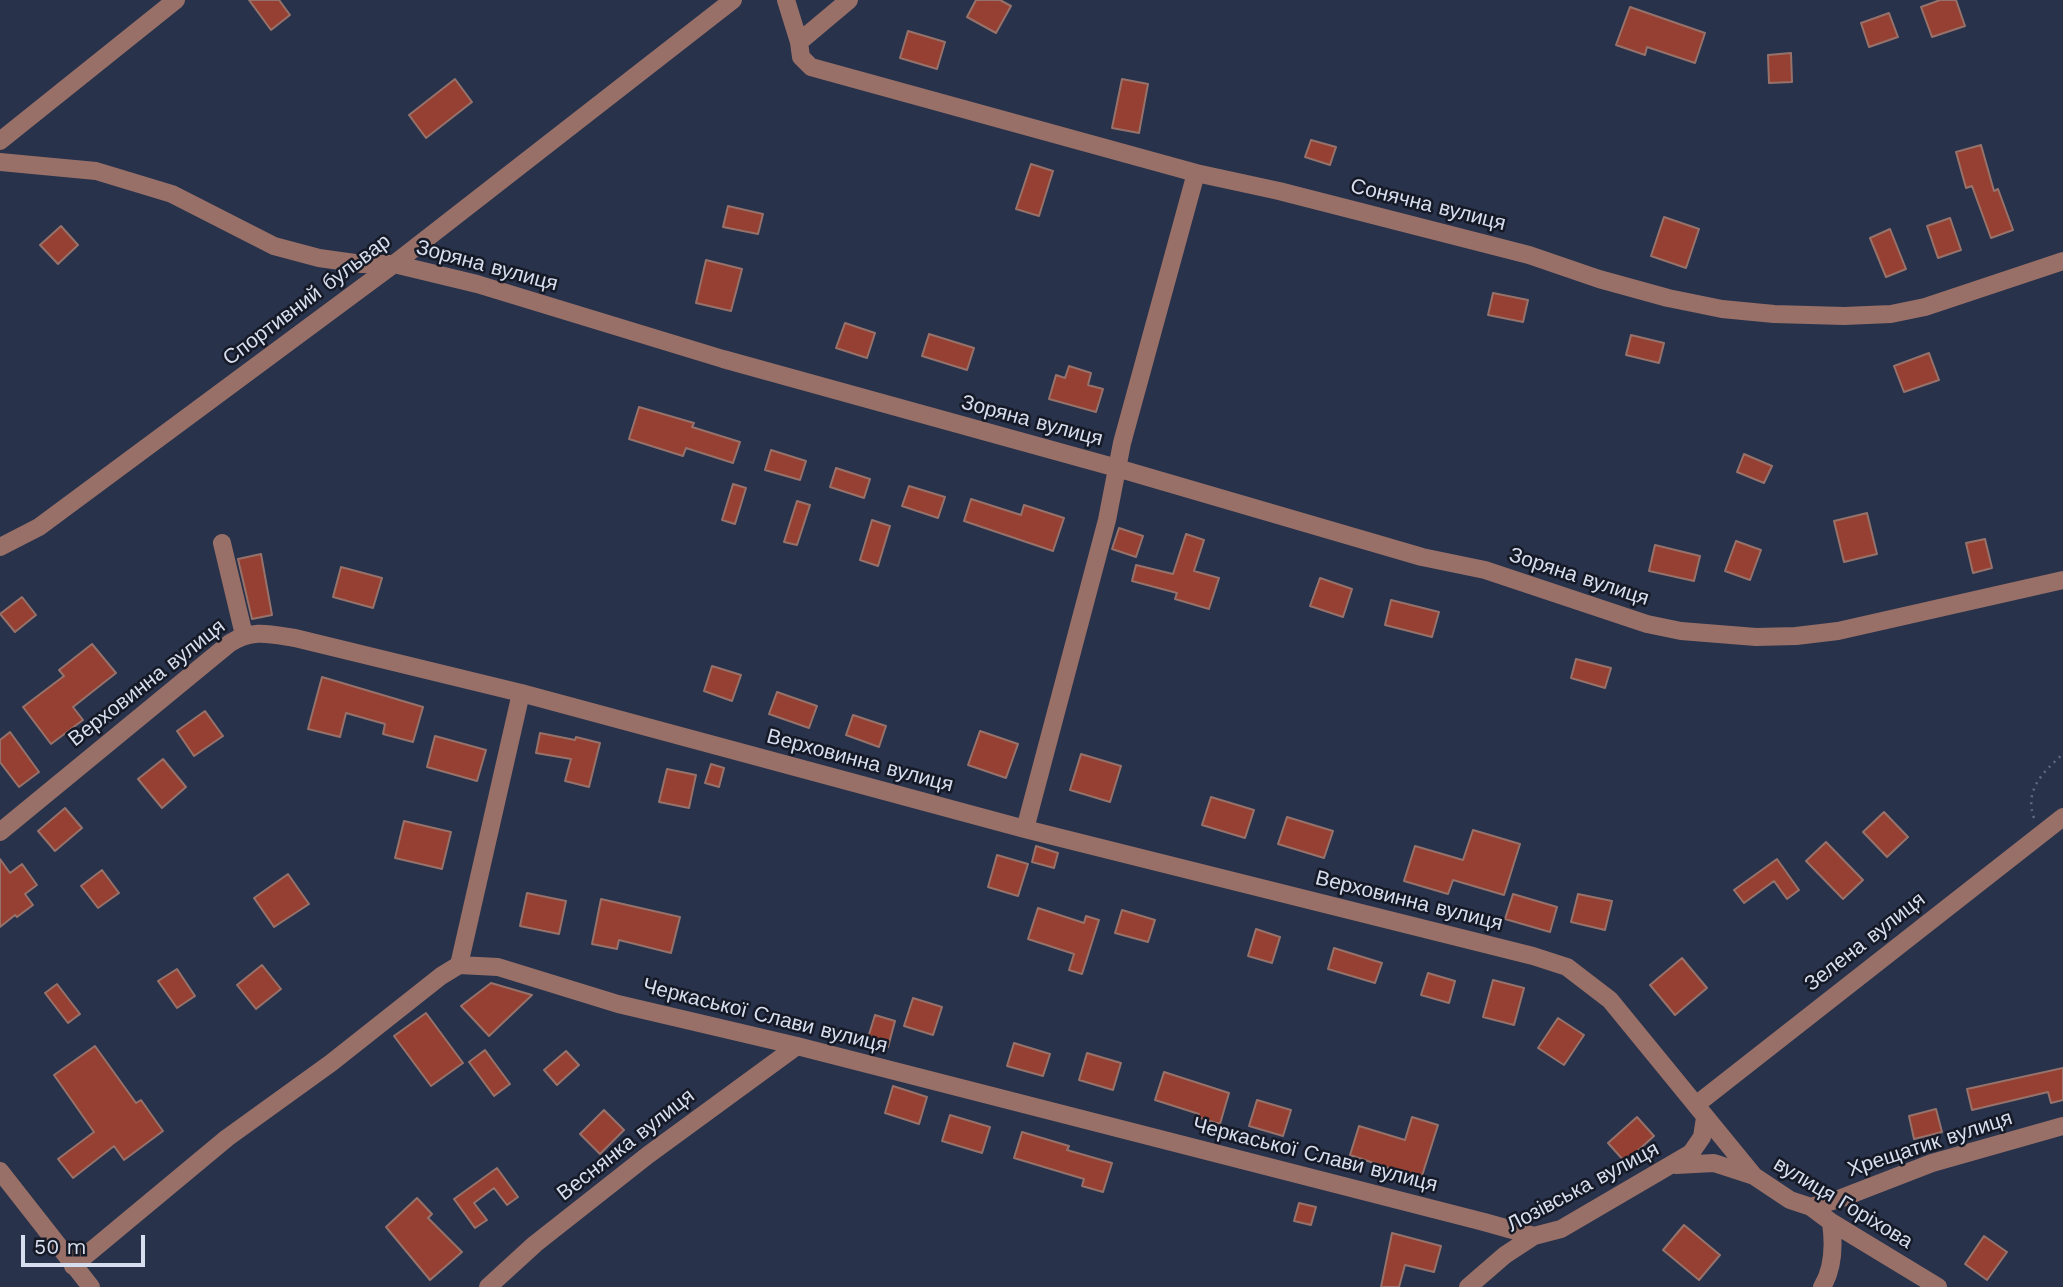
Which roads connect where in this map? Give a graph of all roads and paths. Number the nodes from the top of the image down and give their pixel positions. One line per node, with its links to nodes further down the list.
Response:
1 (176, 0): 6 (street)
2 (733, 0): 10 (street, Спортивний бульвар)
3 (786, 0): 5 (street, Сонячна вулиця)
4 (849, 0): 5 (street)
5 (799, 42): 8 (street, Сонячна вулиця)
6 (0, 141)
7 (0, 162): 10 (street, Зоряна вулиця)
8 (1196, 173): 9 (street, Сонячна вулиця); 11 (street)
9 (2063, 261)
10 (394, 264): 11 (street, Зоряна вулиця); 13 (street, Спортивний бульвар)
11 (1117, 468): 14 (street, Зоряна вулиця); 19 (street)
12 (222, 543): 15 (street)
13 (0, 547)
14 (2063, 580)
15 (244, 635): 16 (street, Верховинна вулиця); 20 (street, Верховинна вулиця)
16 (521, 693): 19 (street, Верховинна вулиця); 22 (street)
17 (2063, 754): 21 (path)
18 (2063, 817): 21 (street, Зелена вулиця)
19 (1025, 829): 24 (street, Верховинна вулиця)
20 (0, 832)
21 (2039, 834): 24 (street, Зелена вулиця)
22 (459, 965): 23 (street, Черкаської Слави вулиця); 32 (street)
23 (797, 1046): 31 (street, Черкаської Слави вулиця); 34 (street, Веснянка вулиця)
24 (1701, 1111): 26 (street, Лозівська вулиця); 28 (street, вулиця Горіхова)
25 (2063, 1126): 29 (street, Хрещатик вулиця)
26 (1672, 1165): 28 (street); 31 (street, Лозівська вулиця)
27 (0, 1171): 32 (street)
28 (1754, 1176): 29 (street, вулиця Горіхова)
29 (1811, 1207): 30 (street, вулиця Горіхова)
30 (1831, 1222): 36 (street); 37 (street, вулиця Горіхова)
31 (1534, 1236): 35 (street, Лозівська вулиця)
32 (74, 1266): 33 (street)
33 (91, 1287)
34 (488, 1287)
35 (1468, 1287)
36 (1822, 1287)
37 (1938, 1287)

